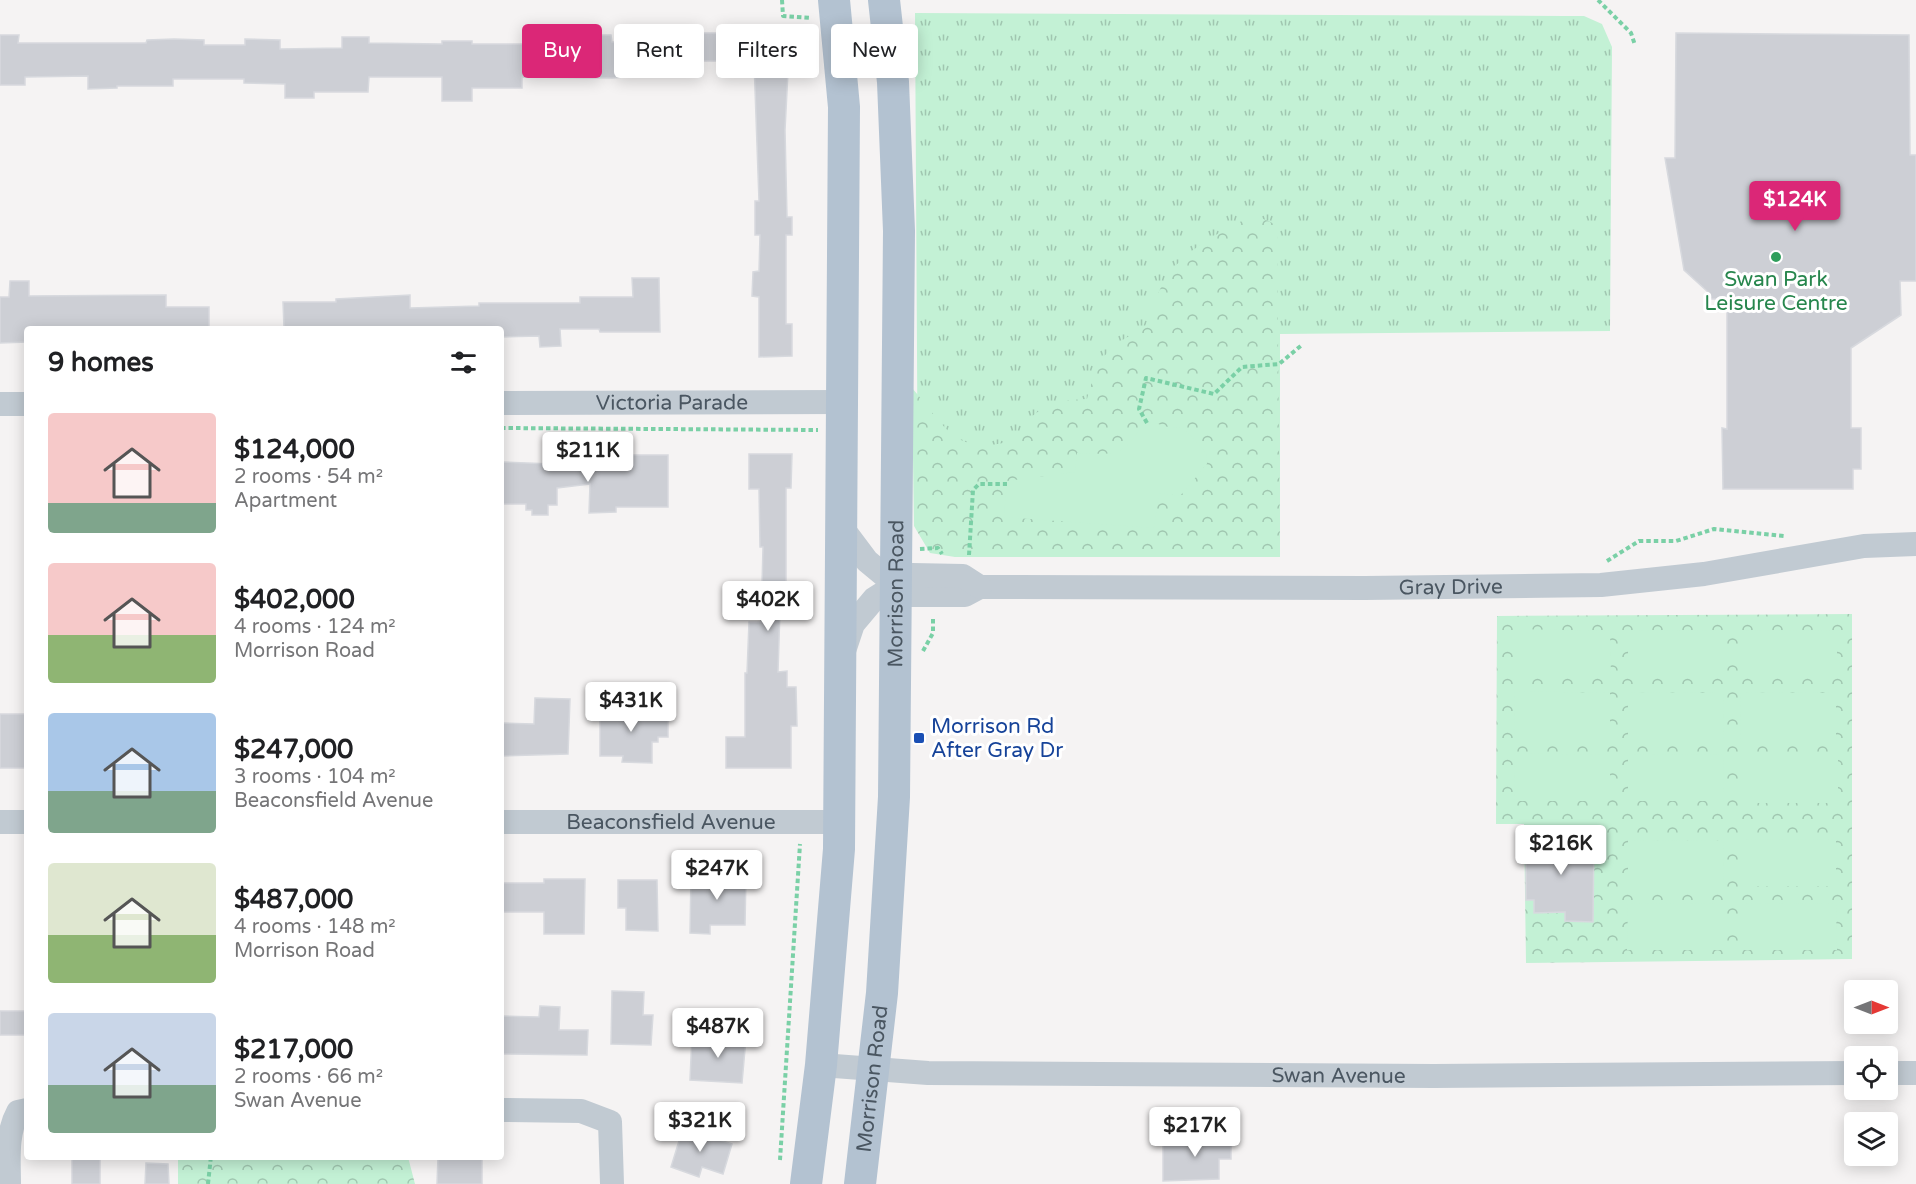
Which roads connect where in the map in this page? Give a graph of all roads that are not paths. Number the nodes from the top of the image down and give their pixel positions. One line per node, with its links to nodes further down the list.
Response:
1 (834, 0): 3 (main road)
2 (884, 0): 9 (main road, Morrison Road)
3 (843, 402): 4 (street, Victoria Parade); 7 (main road)
4 (504, 403)
5 (0, 404): 6 (street)
6 (24, 404)
7 (843, 529): 9 (street); 10 (main road)
8 (1916, 544): 9 (street, Gray Drive)
9 (897, 585): 10 (street, Gray Drive); 16 (main road, Morrison Road)
10 (841, 660): 14 (main road)
11 (0, 822): 12 (street)
12 (24, 822)
13 (504, 822): 14 (street, Beaconsfield Avenue)
14 (840, 822): 15 (main road)
15 (821, 1065): 16 (street, Swan Avenue); 22 (main road)
16 (874, 1070): 18 (street, Swan Avenue); 25 (main road, Morrison Road)
17 (1916, 1072): 19 (street)
18 (1844, 1073)
19 (1898, 1073)
20 (504, 1110): 24 (street)
21 (24, 1111): 23 (street)
22 (793, 1178)
23 (9, 1184)
24 (612, 1184)
25 (860, 1184)

